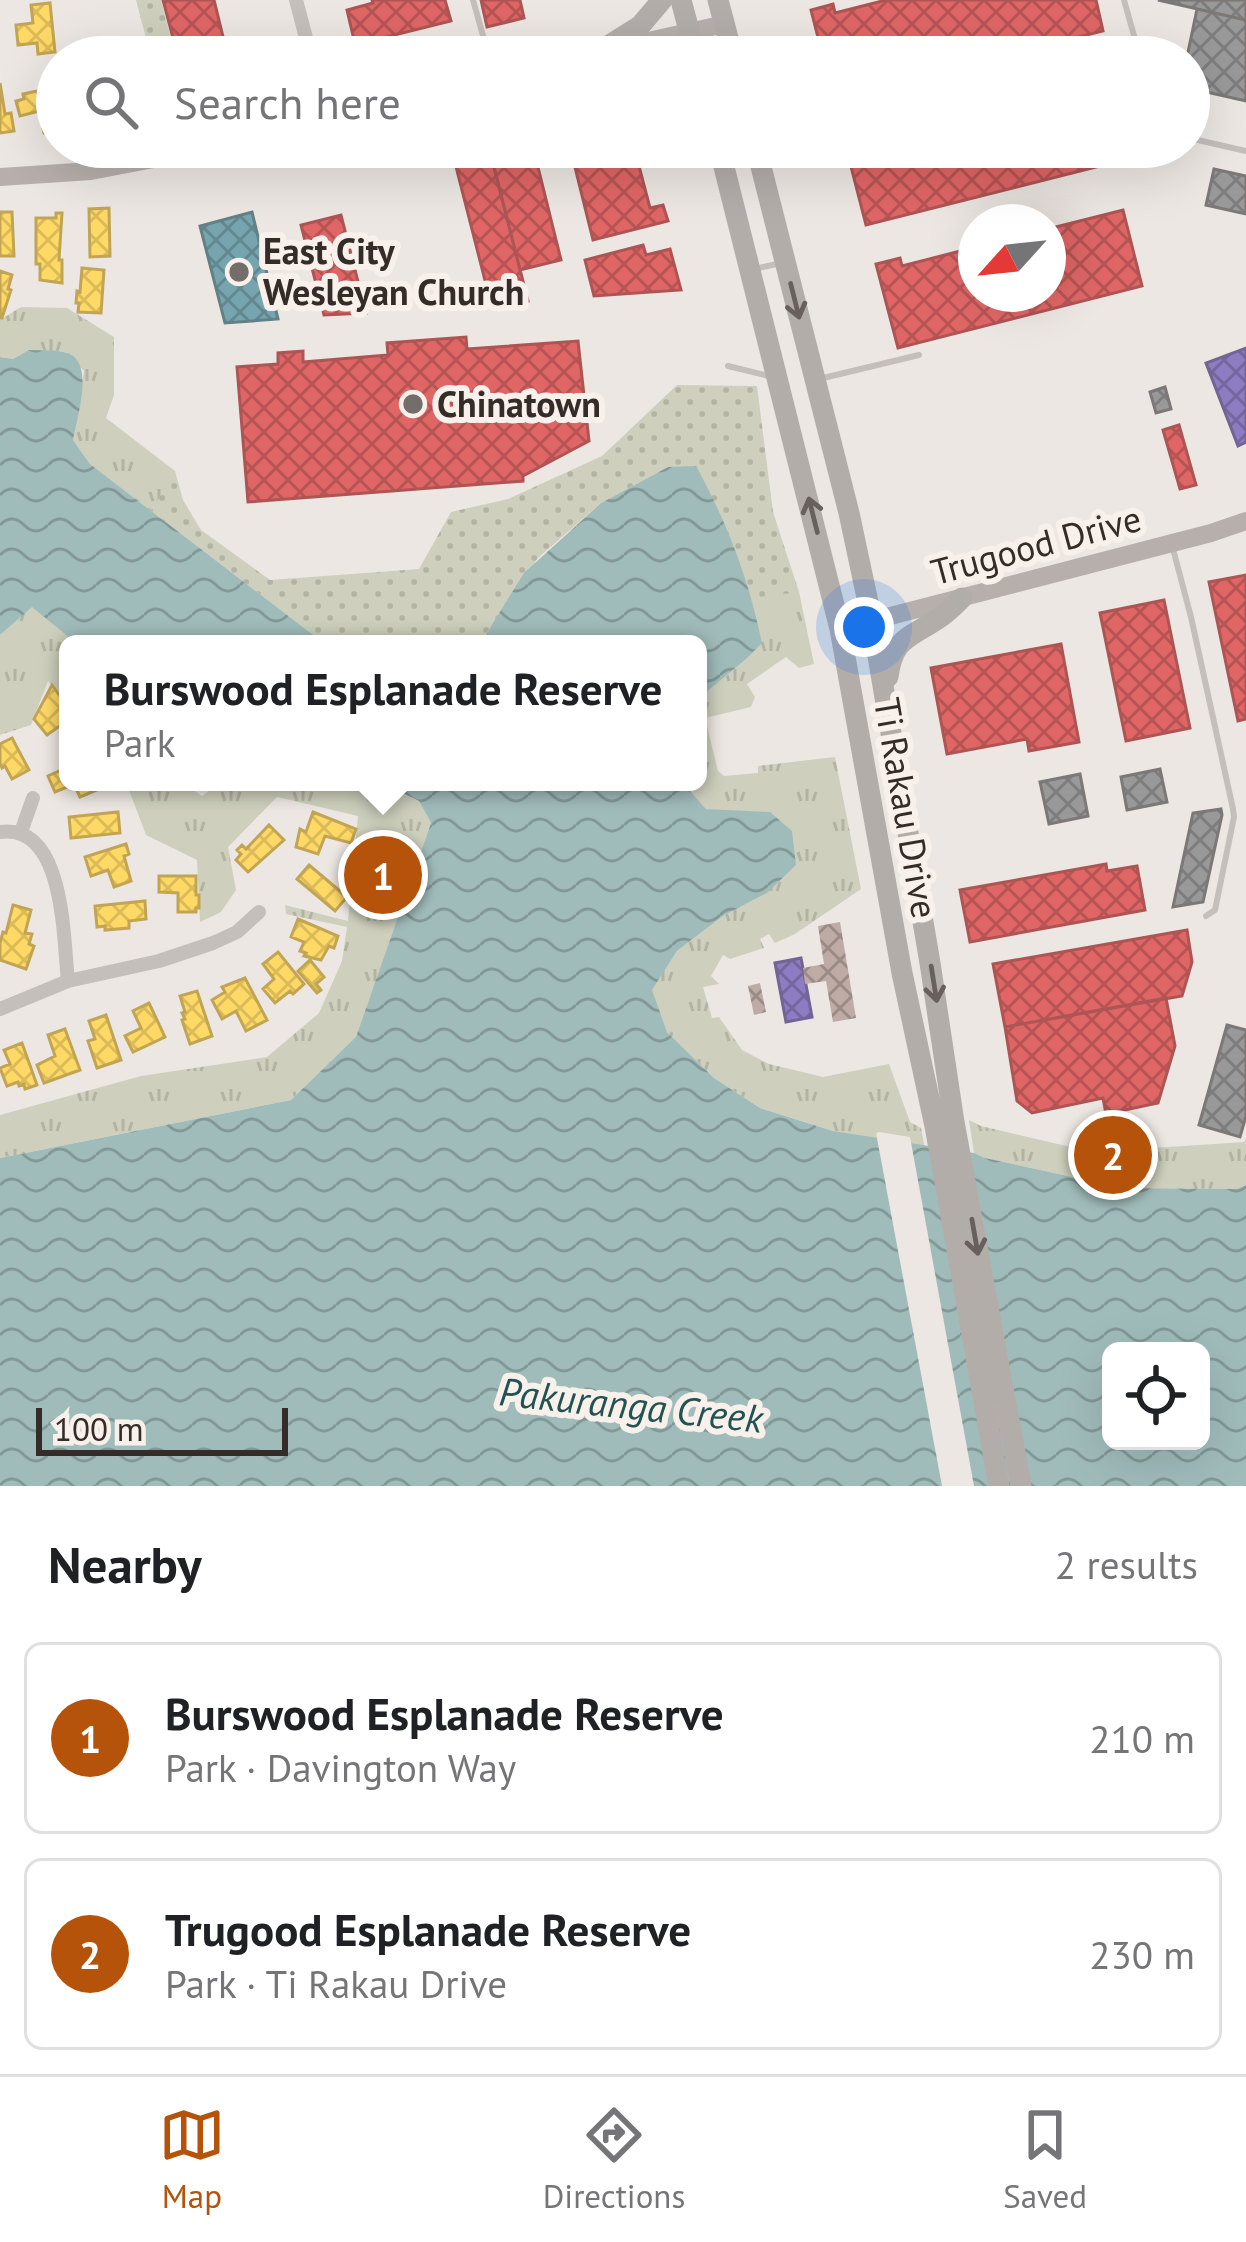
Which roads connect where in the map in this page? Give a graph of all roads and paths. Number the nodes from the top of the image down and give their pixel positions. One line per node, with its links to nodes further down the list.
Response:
1 (296, 0): 9 (street)
2 (473, 0): 10 (lane)
3 (662, 0): 11 (main road)
4 (681, 0): 8 (main road)
5 (718, 0): 7 (main road)
6 (1124, 0): 15 (lane)
7 (724, 24): 8 (main road); 14 (main road)
8 (690, 33): 12 (main road); 13 (main road)
9 (305, 36)
10 (483, 36)
11 (625, 36)
12 (676, 36)
13 (691, 36)
14 (727, 36)
15 (1134, 36)
16 (1210, 143): 17 (lane)
17 (1246, 151)
18 (107, 168): 21 (main road)
19 (724, 168): 23 (main road, Ti Rakau Drive)
20 (761, 168): 22 (main road, Ti Rakau Drive)
21 (0, 177)
22 (785, 262): 23 (lane); 27 (main road, Ti Rakau Drive, one-way to 27)
23 (751, 270): 26 (main road, Ti Rakau Drive)
24 (920, 355): 27 (lane)
25 (728, 366): 26 (lane)
26 (778, 379): 32 (main road, Ti Rakau Drive, one-way to 26)
27 (815, 380): 31 (main road, Ti Rakau Drive)
28 (1246, 521): 29 (main road, Trugood Drive)
29 (1172, 544): 30 (main road, Trugood Drive); 38 (lane)
30 (962, 598): 31 (main road, Trugood Drive); 33 (main road)
31 (872, 621): 32 (main road, Trugood Drive); 33 (main road, Ti Rakau Drive)
32 (840, 629): 41 (main road, Ti Rakau Drive)
33 (886, 695): 41 (main road, Ti Rakau Drive, one-way to 41)
34 (33, 798): 36 (street)
35 (0, 832): 36 (street)
36 (21, 832): 39 (street)
37 (260, 912): 39 (street)
38 (1206, 916)
39 (68, 981): 40 (street)
40 (0, 1009)
41 (944, 1124): 42 (main road, Ti Rakau Drive); 43 (main road, Ti Rakau Drive, one-way to 43)
42 (999, 1486)
43 (1021, 1486)

